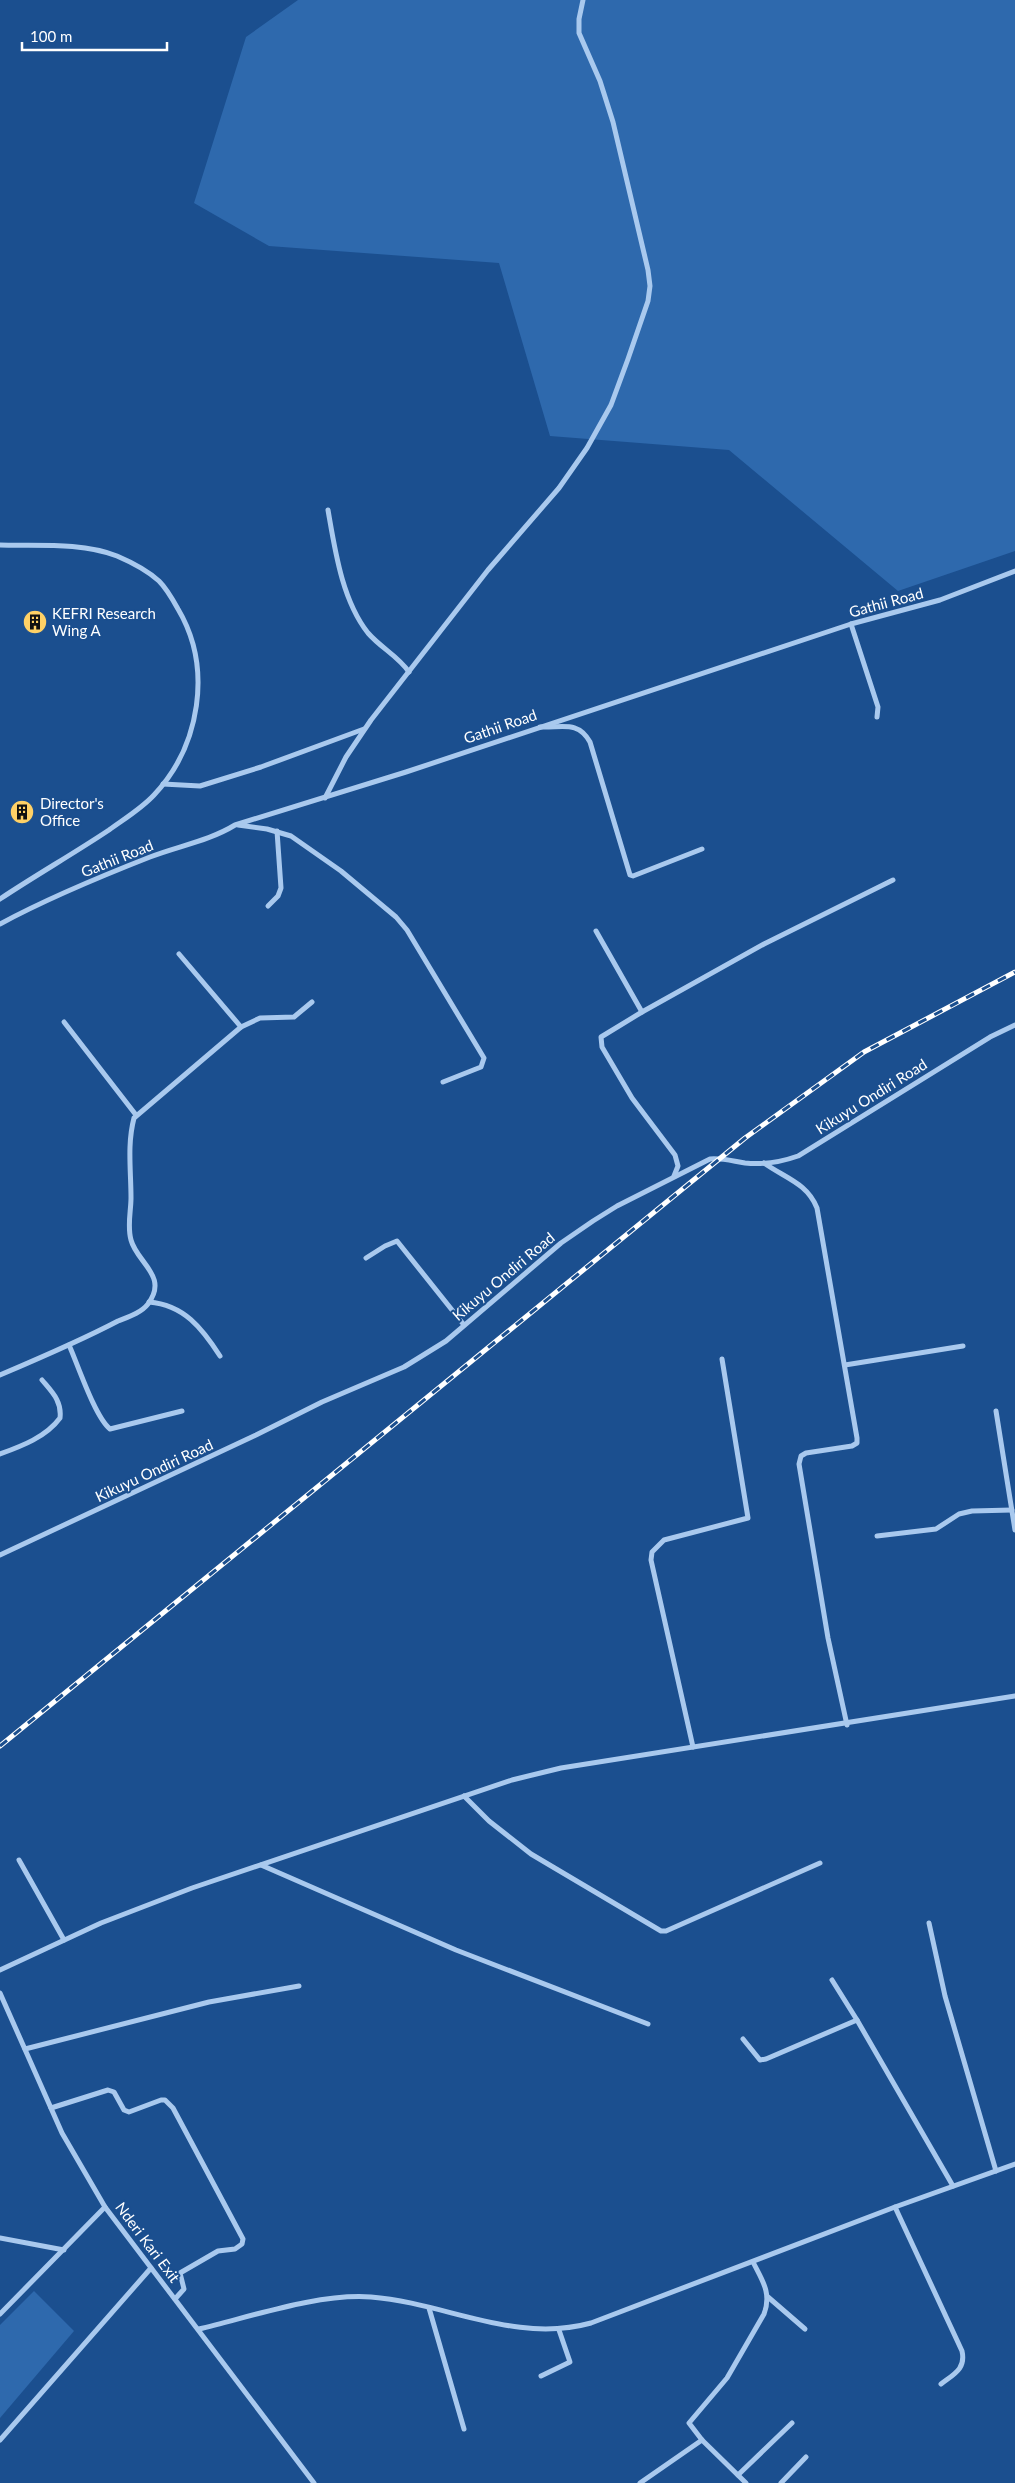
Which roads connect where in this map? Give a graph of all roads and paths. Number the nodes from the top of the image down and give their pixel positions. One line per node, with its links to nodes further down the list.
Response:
1 (583, 0): 6 (street)
2 (328, 510): 6 (street)
3 (0, 545): 10 (street)
4 (1015, 572): 5 (street, Gathii Road)
5 (851, 624): 7 (street); 8 (street, Gathii Road)
6 (409, 672): 9 (street)
7 (877, 717)
8 (536, 727): 11 (street, Gathii Road); 14 (street)
9 (364, 729): 10 (street); 11 (street)
10 (163, 784): 16 (street)
11 (325, 798): 12 (street, Gathii Road)
12 (235, 825): 13 (street); 18 (street, Gathii Road)
13 (277, 831): 17 (street); 26 (street)
14 (702, 849)
15 (893, 880): 22 (street)
16 (0, 899)
17 (268, 906)
18 (0, 924)
19 (596, 931): 22 (street)
20 (179, 954): 25 (street)
21 (312, 1002): 25 (street)
22 (642, 1012): 29 (street)
23 (64, 1022): 27 (street)
24 (1015, 1025): 28 (street, Kikuyu Ondiri Road)
25 (241, 1027): 27 (street)
26 (443, 1082)
27 (136, 1115): 31 (street)
28 (764, 1164): 29 (street, Kikuyu Ondiri Road); 37 (street)
29 (674, 1177): 32 (street, Kikuyu Ondiri Road)
30 (366, 1258): 32 (street)
31 (149, 1302): 33 (street); 35 (street)
32 (464, 1325): 46 (street, Kikuyu Ondiri Road)
33 (68, 1345): 38 (street); 40 (street)
34 (963, 1346): 37 (street)
35 (220, 1356)
36 (722, 1359): 49 (street)
37 (845, 1365): 48 (street)
38 (0, 1375)
39 (42, 1380): 42 (street)
40 (182, 1411)
41 (996, 1411): 43 (street)
42 (0, 1454)
43 (1012, 1510): 44 (street); 45 (street)
44 (1015, 1530)
45 (877, 1536)
46 (0, 1555)
47 (1015, 1696): 48 (street)
48 (847, 1725): 49 (street)
49 (693, 1746): 50 (street)
50 (464, 1796): 52 (street); 53 (street)
51 (19, 1860): 55 (street)
52 (820, 1863)
53 (261, 1865): 55 (street); 61 (street)
54 (929, 1923): 66 (street)
55 (64, 1940): 56 (street)
56 (0, 1970)
57 (832, 1980): 60 (street)
58 (299, 1986): 63 (street)
59 (0, 1993): 63 (street, Nderi Kari Exit)
60 (857, 2020): 62 (street); 67 (street)
61 (648, 2024)
62 (743, 2039)
63 (25, 2048): 64 (street, Nderi Kari Exit)
64 (51, 2108): 68 (street, Nderi Kari Exit); 75 (street)
65 (1015, 2164): 66 (street)
66 (996, 2171): 67 (street)
67 (954, 2186): 69 (street)
68 (105, 2207): 71 (street); 73 (street, Nderi Kari Exit)
69 (895, 2207): 72 (street); 82 (street)
70 (0, 2238): 71 (street)
71 (64, 2250): 77 (street)
72 (753, 2262): 74 (street); 80 (street)
73 (151, 2268): 75 (street, Nderi Kari Exit); 85 (street)
74 (768, 2297): 79 (street); 86 (street)
75 (175, 2298): 78 (street, Nderi Kari Exit)
76 (429, 2308): 78 (street); 80 (street); 84 (street)
77 (0, 2314)
78 (199, 2329): 89 (street, Nderi Kari Exit)
79 (805, 2329)
80 (559, 2330): 81 (street)
81 (541, 2376)
82 (942, 2384)
83 (792, 2423): 88 (street)
84 (464, 2429)
85 (0, 2440)
86 (702, 2440): 88 (street); 90 (street)
87 (806, 2456): 92 (street)
88 (738, 2475): 91 (street)
89 (314, 2483)
90 (640, 2483)
91 (746, 2483)
92 (781, 2483)

